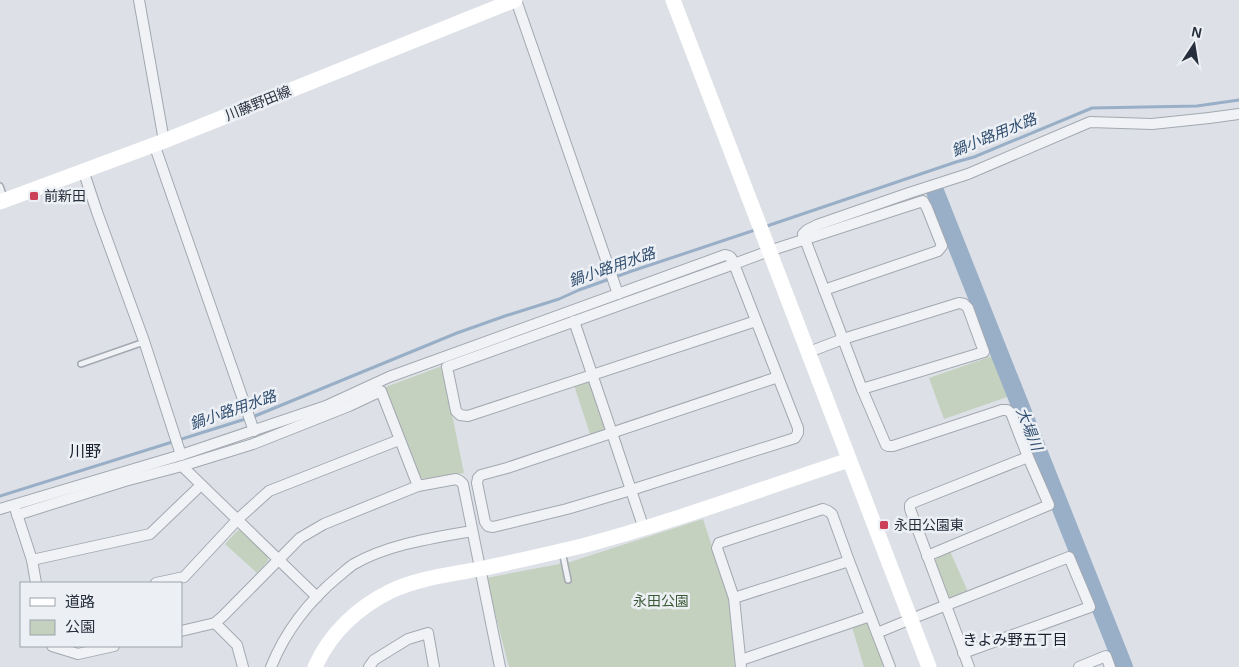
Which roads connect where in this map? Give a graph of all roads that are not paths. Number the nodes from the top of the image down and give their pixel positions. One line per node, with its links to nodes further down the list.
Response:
1 (139, 0): 5 (street)
2 (516, 0): 5 (street, 川藤野田線); 12 (street)
3 (673, 0): 9 (street)
4 (1239, 114): 8 (street)
5 (159, 142): 6 (street, 川藤野田線); 22 (street)
6 (83, 170): 7 (street, 川藤野田線); 16 (street)
7 (2, 196)
8 (805, 239): 9 (street); 11 (street); 11 (street)
9 (769, 251): 10 (street); 17 (street)
10 (734, 264): 12 (street); 13 (street); 14 (street)
11 (824, 290): 15 (street)
12 (618, 294): 22 (street)
13 (574, 321): 19 (street); 19 (street)
14 (756, 321): 19 (street); 20 (street)
15 (843, 339): 17 (street); 21 (street); 21 (street)
16 (144, 342): 18 (lane); 25 (street)
17 (809, 352): 27 (street)
18 (81, 364)
19 (592, 374): 23 (street)
20 (778, 377): 23 (street); 31 (street)
21 (862, 389): 26 (street)
22 (250, 422): 25 (street)
23 (612, 433): 31 (street); 31 (street)
24 (400, 440): 28 (street); 30 (street); 34 (street)
25 (181, 455): 33 (street)
26 (1028, 457): 38 (street); 38 (street)
27 (849, 460): 35 (street); 50 (street)
28 (182, 466): 29 (street); 33 (street)
29 (201, 485): 34 (street); 40 (street)
30 (418, 486): 36 (street); 39 (street)
31 (631, 490): 35 (street)
32 (0, 509): 33 (street)
33 (15, 510): 40 (street)
34 (238, 519): 39 (street); 45 (street)
35 (644, 529): 37 (street)
36 (472, 531): 42 (street); 46 (street)
37 (562, 551): 42 (street); 43 (lane)
38 (927, 556): 48 (street)
39 (278, 559): 46 (street); 51 (street)
40 (32, 560): 44 (street)
41 (849, 561): 47 (street); 47 (street); 49 (street)
42 (480, 569): 60 (street); 63 (street)
43 (568, 580)
44 (36, 582)
45 (161, 582)
46 (317, 597): 59 (street)
47 (734, 598): 57 (street)
48 (946, 606): 50 (street); 56 (street); 56 (street)
49 (870, 616): 53 (street); 57 (street)
50 (911, 618): 53 (street); 65 (street)
51 (215, 623): 52 (street); 58 (street)
52 (182, 631)
53 (877, 633): 64 (street)
54 (55, 647): 55 (street)
55 (110, 647)
56 (963, 653): 66 (street)
57 (741, 664)
58 (243, 667)
59 (272, 667)
60 (315, 667)
61 (369, 667): 62 (street)
62 (434, 667)
63 (500, 667)
64 (890, 667)
65 (930, 667)
66 (969, 667)
67 (1079, 667): 68 (street)
68 (1110, 667)

